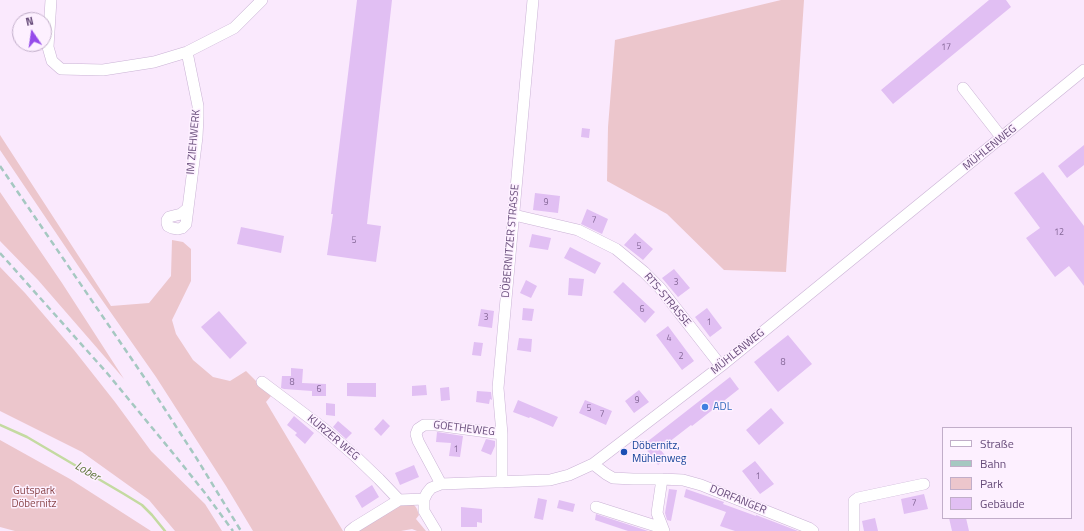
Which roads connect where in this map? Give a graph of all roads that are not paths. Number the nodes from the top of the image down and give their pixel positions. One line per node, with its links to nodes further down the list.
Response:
1 (51, 0): 4 (street)
2 (262, 0): 4 (street)
3 (533, 0): 9 (street, DÖBERNITZER STRASSE)
4 (186, 52): 8 (street, IM ZIEHWERK)
5 (1084, 70): 7 (street, MÜHLENWEG)
6 (963, 88): 7 (street)
7 (1002, 138): 10 (street, MÜHLENWEG)
8 (187, 209)
9 (514, 215): 10 (street, RTS-STRASSE); 12 (street, DÖBERNITZER STRASSE)
10 (721, 366): 13 (street, MÜHLENWEG)
11 (262, 382): 19 (street, KURZER WEG)
12 (502, 434): 15 (street, DÖBERNITZER STRASSE); 16 (street, GOETHEWEG)
13 (593, 464): 14 (street, DORFANGER); 15 (street, MÜHLENWEG)
14 (662, 479): 22 (street); 24 (street, DORFANGER)
15 (502, 482): 16 (street, MÜHLENWEG)
16 (441, 484): 18 (street)
17 (924, 484): 25 (street)
18 (424, 499): 19 (street); 23 (street)
19 (399, 500): 21 (street)
20 (596, 506): 22 (street)
21 (352, 529)
22 (663, 529)
23 (436, 531)
24 (813, 531)
25 (854, 531)

